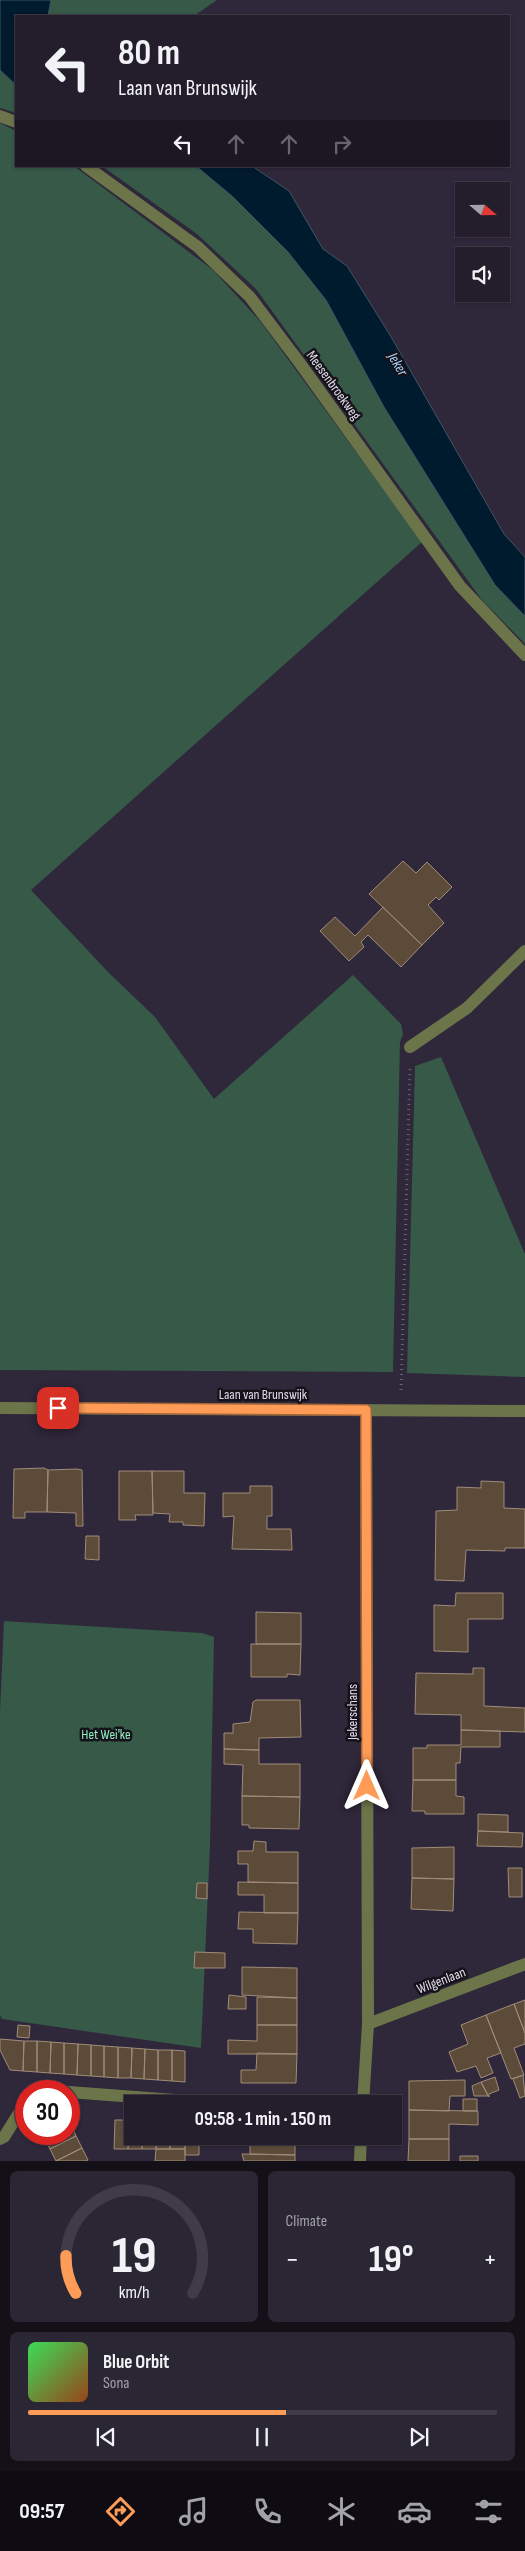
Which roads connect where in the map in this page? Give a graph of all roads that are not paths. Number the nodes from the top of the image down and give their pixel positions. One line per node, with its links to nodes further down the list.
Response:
1 (0, 116): 2 (street)
2 (15, 122)
3 (87, 167): 4 (street, Meesenbroekweg)
4 (525, 654)
5 (525, 951): 6 (street)
6 (410, 1047)
7 (0, 1408): 8 (street, Laan van Brunswijk)
8 (366, 1410): 9 (street, Laan van Brunswijk); 11 (street, Jekerschans)
9 (525, 1412)
10 (525, 1964): 11 (street, Wilgenlaan)
11 (368, 2024): 13 (street, Jekerschans)
12 (80, 2093): 14 (street)
13 (364, 2095)
14 (124, 2096)
15 (15, 2120): 16 (street)
16 (0, 2139)
17 (361, 2145): 18 (street)
18 (360, 2161)

